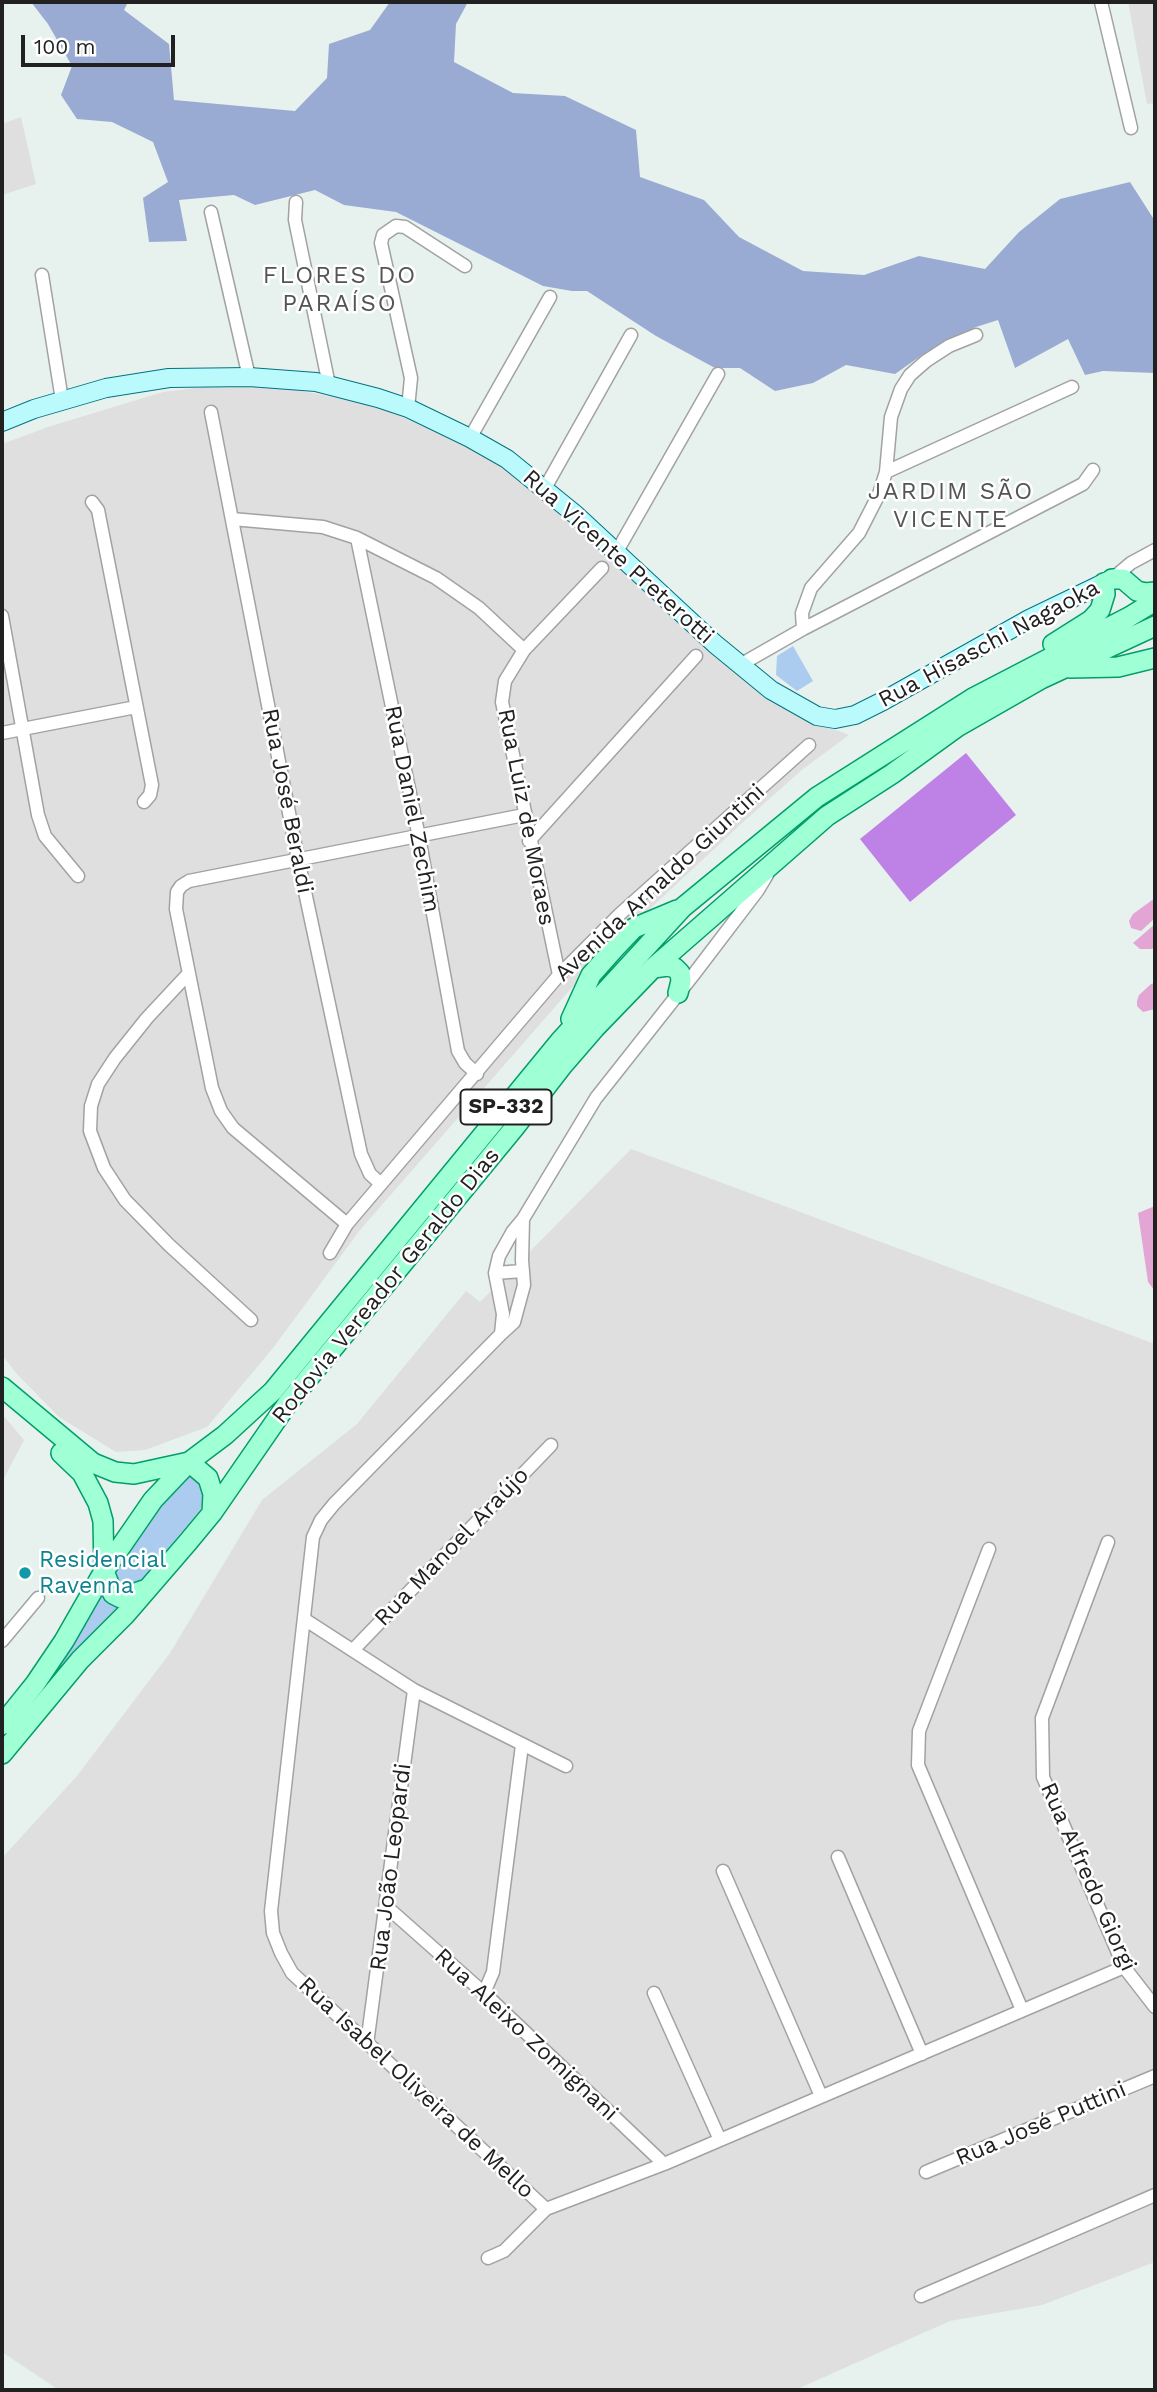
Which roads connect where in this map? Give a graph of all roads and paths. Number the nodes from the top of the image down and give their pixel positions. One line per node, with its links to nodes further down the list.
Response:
1 (1101, 2): 2 (street)
2 (1130, 128)
3 (296, 202): 12 (street)
4 (211, 212): 11 (street)
5 (465, 266): 15 (street)
6 (43, 275): 14 (street)
7 (550, 297): 18 (street)
8 (631, 335): 21 (street)
9 (976, 335): 20 (street)
10 (718, 374): 26 (street)
11 (249, 377): 12 (street, Rua Vicente Preterotti); 14 (street, Rua Vicente Preterotti)
12 (329, 385): 15 (street, Rua Vicente Preterotti)
13 (1072, 387): 20 (street)
14 (62, 400): 17 (street, Rua Vicente Preterotti)
15 (408, 408): 18 (street, Rua Vicente Preterotti)
16 (211, 412): 23 (street, Rua José Beraldi)
17 (2, 422)
18 (470, 438): 21 (street, Rua Vicente Preterotti)
19 (1093, 470): 33 (street)
20 (886, 472): 33 (street)
21 (545, 488): 26 (street, Rua Vicente Preterotti)
22 (92, 502): 40 (street)
23 (232, 519): 24 (street); 50 (street, Rua José Beraldi)
24 (357, 538): 34 (street); 47 (street, Rua Daniel Zechim)
25 (1155, 550): 28 (street, Rua Hisaschi Nagaoka)
26 (616, 553): 37 (street, Rua Vicente Preterotti)
27 (602, 568): 34 (street, Rua Luiz de Moraes)
28 (1108, 581): 29 (main road); 38 (main road); 41 (street, Rua Hisaschi Nagaoka)
29 (1155, 592)
30 (1155, 601): 38 (main road, Rodovia Vereador Geraldo Dias / SP-332)
31 (2, 616): 42 (street)
32 (1155, 626): 39 (main road, Rodovia Vereador Geraldo Dias / SP-332)
33 (803, 629): 37 (street)
34 (524, 650): 46 (street, Rua Luiz de Moraes)
35 (696, 656): 48 (street)
36 (1155, 658): 39 (main road)
37 (740, 665): 41 (street, Rua Vicente Preterotti)
38 (1034, 667): 49 (main road, Rodovia Vereador Geraldo Dias / SP-332)
39 (1062, 668): 51 (main road, Rodovia Vereador Geraldo Dias / SP-332)
40 (136, 707): 42 (street); 45 (street)
41 (817, 716)
42 (24, 729): 43 (street); 52 (street)
43 (2, 733)
44 (809, 746): 55 (street, Avenida Arnaldo Giuntini)
45 (144, 802)
46 (524, 815): 47 (street); 48 (street, Rua Luiz de Moraes)
47 (419, 837): 50 (street); 66 (street, Rua Daniel Zechim)
48 (529, 841): 63 (street, Rua Luiz de Moraes)
49 (741, 857): 53 (main road); 54 (main road, Rodovia Vereador Geraldo Dias / SP-332)
50 (298, 859): 61 (street); 67 (street, Rua José Beraldi)
51 (776, 860): 53 (main road, Rodovia Vereador Geraldo Dias / SP-332); 62 (street)
52 (78, 876)
53 (738, 894): 56 (main road, Rodovia Vereador Geraldo Dias / SP-332)
54 (687, 903): 56 (main road); 57 (main road); 65 (main road, Rodovia Vereador Geraldo Dias / SP-332)
55 (620, 914): 57 (street); 58 (street, Avenida Arnaldo Giuntini)
56 (703, 924): 59 (main road, Rodovia Vereador Geraldo Dias / SP-332)
57 (634, 928): 58 (main road)
58 (608, 941): 63 (street, Avenida Arnaldo Giuntini); 65 (main road)
59 (677, 946): 60 (main road, Rodovia Vereador Geraldo Dias / SP-332); 62 (main road)
60 (653, 968): 64 (main road); 79 (main road, Rodovia Vereador Geraldo Dias / SP-332)
61 (189, 973): 69 (street); 73 (street)
62 (694, 974): 64 (street)
63 (559, 975): 66 (street, Avenida Arnaldo Giuntini)
64 (678, 993): 68 (street)
65 (560, 1041): 78 (main road, Rodovia Vereador Geraldo Dias / SP-332)
66 (477, 1074): 67 (street, Avenida Arnaldo Giuntini)
67 (381, 1184): 69 (street, Avenida Arnaldo Giuntini)
68 (523, 1219): 71 (street, Rua Isabel Oliveira de Mello); 72 (street)
69 (347, 1224): 70 (street, Avenida Arnaldo Giuntini)
70 (330, 1253)
71 (523, 1271): 72 (street); 74 (street, Rua Isabel Oliveira de Mello)
72 (495, 1273): 74 (street)
73 (251, 1320)
74 (501, 1334): 87 (street, Rua Isabel Oliveira de Mello)
75 (2, 1387): 78 (main road)
76 (2, 1404): 80 (main road)
77 (551, 1445): 89 (street, Rua Manoel Araújo)
78 (189, 1462): 79 (main road); 83 (main road, Rodovia Vereador Geraldo Dias / SP-332)
79 (212, 1513): 84 (main road, Rodovia Vereador Geraldo Dias / SP-332)
80 (103, 1521): 83 (main road); 86 (main road)
81 (1108, 1542): 98 (street, Rua Alfredo Giorgi)
82 (989, 1549): 102 (street)
83 (104, 1571): 84 (main road); 86 (main road, Rodovia Vereador Geraldo Dias / SP-332)
84 (148, 1588): 93 (main road, Rodovia Vereador Geraldo Dias / SP-332)
85 (38, 1598): 88 (street)
86 (80, 1610): 91 (main road, Rodovia Vereador Geraldo Dias / SP-332)
87 (304, 1619): 89 (street); 103 (street, Rua Isabel Oliveira de Mello)
88 (2, 1641)
89 (353, 1650): 90 (street)
90 (414, 1689): 92 (street); 97 (street, Rua João Leopardi)
91 (2, 1725)
92 (522, 1745): 94 (street); 99 (street)
93 (2, 1754)
94 (566, 1766)
95 (838, 1857): 104 (street)
96 (723, 1871): 106 (street)
97 (387, 1907): 99 (street, Rua Aleixo Zomignani); 103 (street, Rua João Leopardi)
98 (1124, 1967): 101 (street, Rua Alfredo Giorgi); 102 (street, Rua Isabel Oliveira de Mello)
99 (484, 1993): 108 (street, Rua Aleixo Zomignani)
100 (654, 1993): 107 (street)
101 (1155, 2007)
102 (1023, 2010): 104 (street, Rua Isabel Oliveira de Mello)
103 (367, 2044): 111 (street, Rua Isabel Oliveira de Mello)
104 (922, 2054): 106 (street, Rua Isabel Oliveira de Mello)
105 (1155, 2076): 109 (street, Rua José Puttini)
106 (821, 2096): 107 (street, Rua Isabel Oliveira de Mello)
107 (720, 2140): 108 (street, Rua Isabel Oliveira de Mello)
108 (664, 2164): 111 (street, Rua Isabel Oliveira de Mello)
109 (926, 2172)
110 (1155, 2196): 113 (street)
111 (545, 2209): 112 (street)
112 (488, 2259)
113 (921, 2296)

